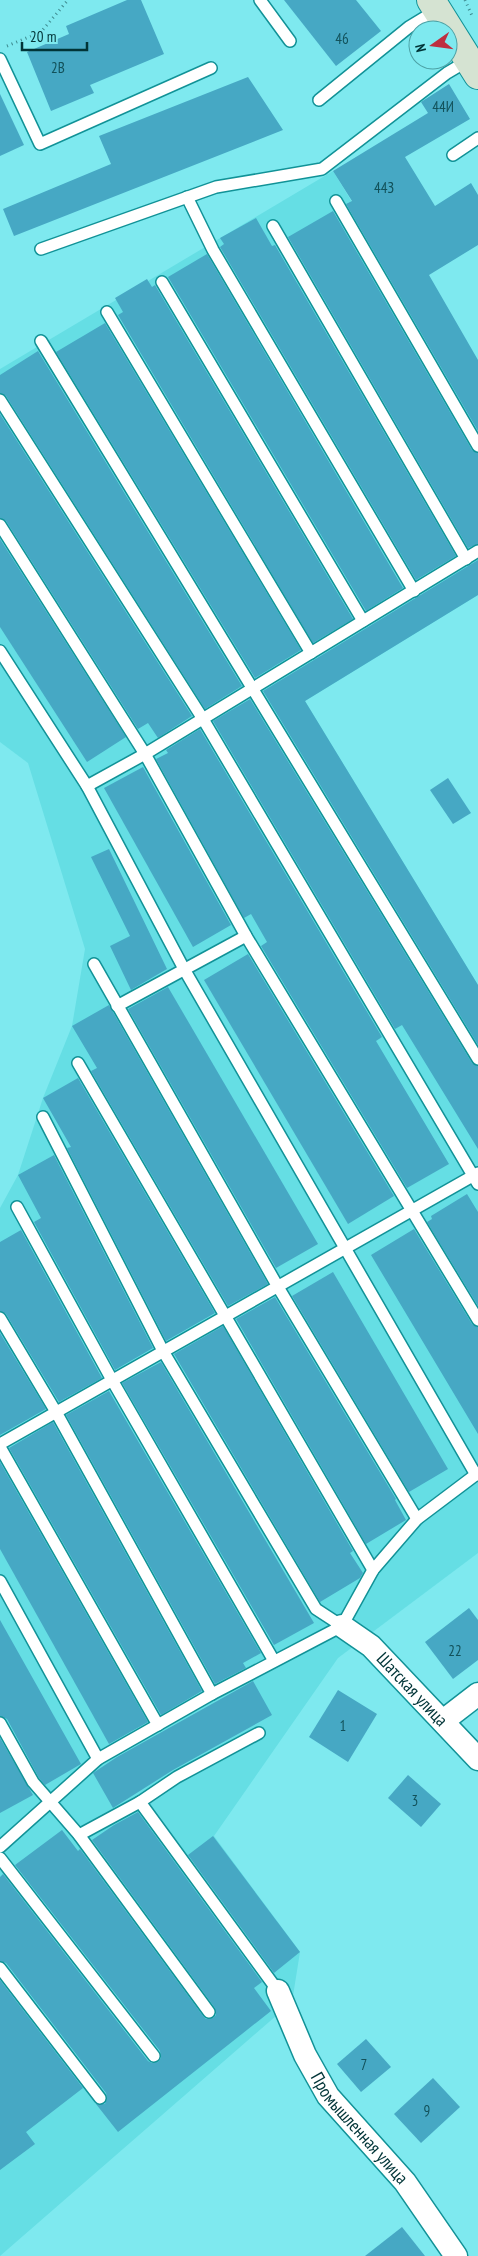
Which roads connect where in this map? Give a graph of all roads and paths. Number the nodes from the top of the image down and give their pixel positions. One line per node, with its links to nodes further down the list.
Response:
1 (68, 0): 7 (path)
2 (260, 0): 6 (lane)
3 (465, 0): 5 (path)
4 (434, 5): 9 (street); 11 (lane)
5 (477, 26)
6 (290, 41)
7 (0, 50)
8 (0, 59): 10 (lane)
9 (473, 67): 14 (lane)
10 (211, 68)
11 (319, 100)
12 (478, 138): 13 (lane)
13 (453, 154)
14 (187, 197): 17 (lane); 26 (lane)
15 (336, 201): 22 (lane)
16 (274, 226): 25 (lane)
17 (41, 250)
18 (162, 282): 27 (lane)
19 (107, 312): 29 (lane)
20 (42, 341): 31 (lane)
21 (0, 400): 32 (lane)
22 (478, 446)
23 (0, 525): 33 (lane)
24 (478, 551): 25 (lane)
25 (466, 559): 26 (lane)
26 (414, 591): 27 (lane)
27 (364, 622): 29 (lane)
28 (0, 651): 30 (lane)
29 (311, 653): 31 (lane)
30 (5, 668): 34 (lane)
31 (253, 688): 32 (lane); 39 (lane)
32 (203, 719): 33 (lane); 42 (lane)
33 (145, 754): 34 (lane); 35 (lane)
34 (87, 786): 37 (lane)
35 (246, 936): 37 (lane); 44 (lane)
36 (94, 964): 38 (lane)
37 (184, 969): 38 (lane); 45 (lane)
38 (117, 1006): 46 (lane)
39 (478, 1059)
40 (78, 1063): 47 (lane)
41 (43, 1117): 50 (lane)
42 (476, 1178): 44 (lane)
43 (17, 1207): 51 (lane)
44 (413, 1211): 45 (lane); 49 (lane)
45 (345, 1248): 46 (lane); 54 (lane)
46 (278, 1287): 47 (lane); 55 (lane)
47 (226, 1316): 50 (lane); 56 (lane)
48 (0, 1318): 52 (lane)
49 (478, 1320)
50 (163, 1350): 51 (lane); 58 (lane)
51 (112, 1380): 52 (lane); 59 (lane)
52 (56, 1412): 53 (lane); 60 (lane)
53 (0, 1446): 64 (lane)
54 (477, 1474): 55 (lane)
55 (417, 1519): 56 (lane)
56 (373, 1570): 58 (lane)
57 (0, 1581): 66 (lane)
58 (342, 1626): 59 (lane); 62 (street, Шатская улица)
59 (274, 1661): 60 (lane)
60 (212, 1694): 64 (lane)
61 (478, 1694): 62 (street)
62 (443, 1720): 67 (street, Шатская улица)
63 (0, 1723): 68 (lane)
64 (158, 1725): 66 (lane)
65 (259, 1733): 69 (lane)
66 (98, 1759): 68 (lane)
67 (478, 1759)
68 (50, 1802): 70 (lane); 71 (lane)
69 (140, 1802): 70 (lane); 74 (lane)
70 (79, 1835): 75 (lane)
71 (1, 1844)
72 (0, 1858): 76 (lane)
73 (0, 1968): 77 (lane)
74 (278, 1991): 78 (street, Промышленная улица)
75 (209, 2012)
76 (154, 2056)
77 (100, 2098)
78 (456, 2256)

